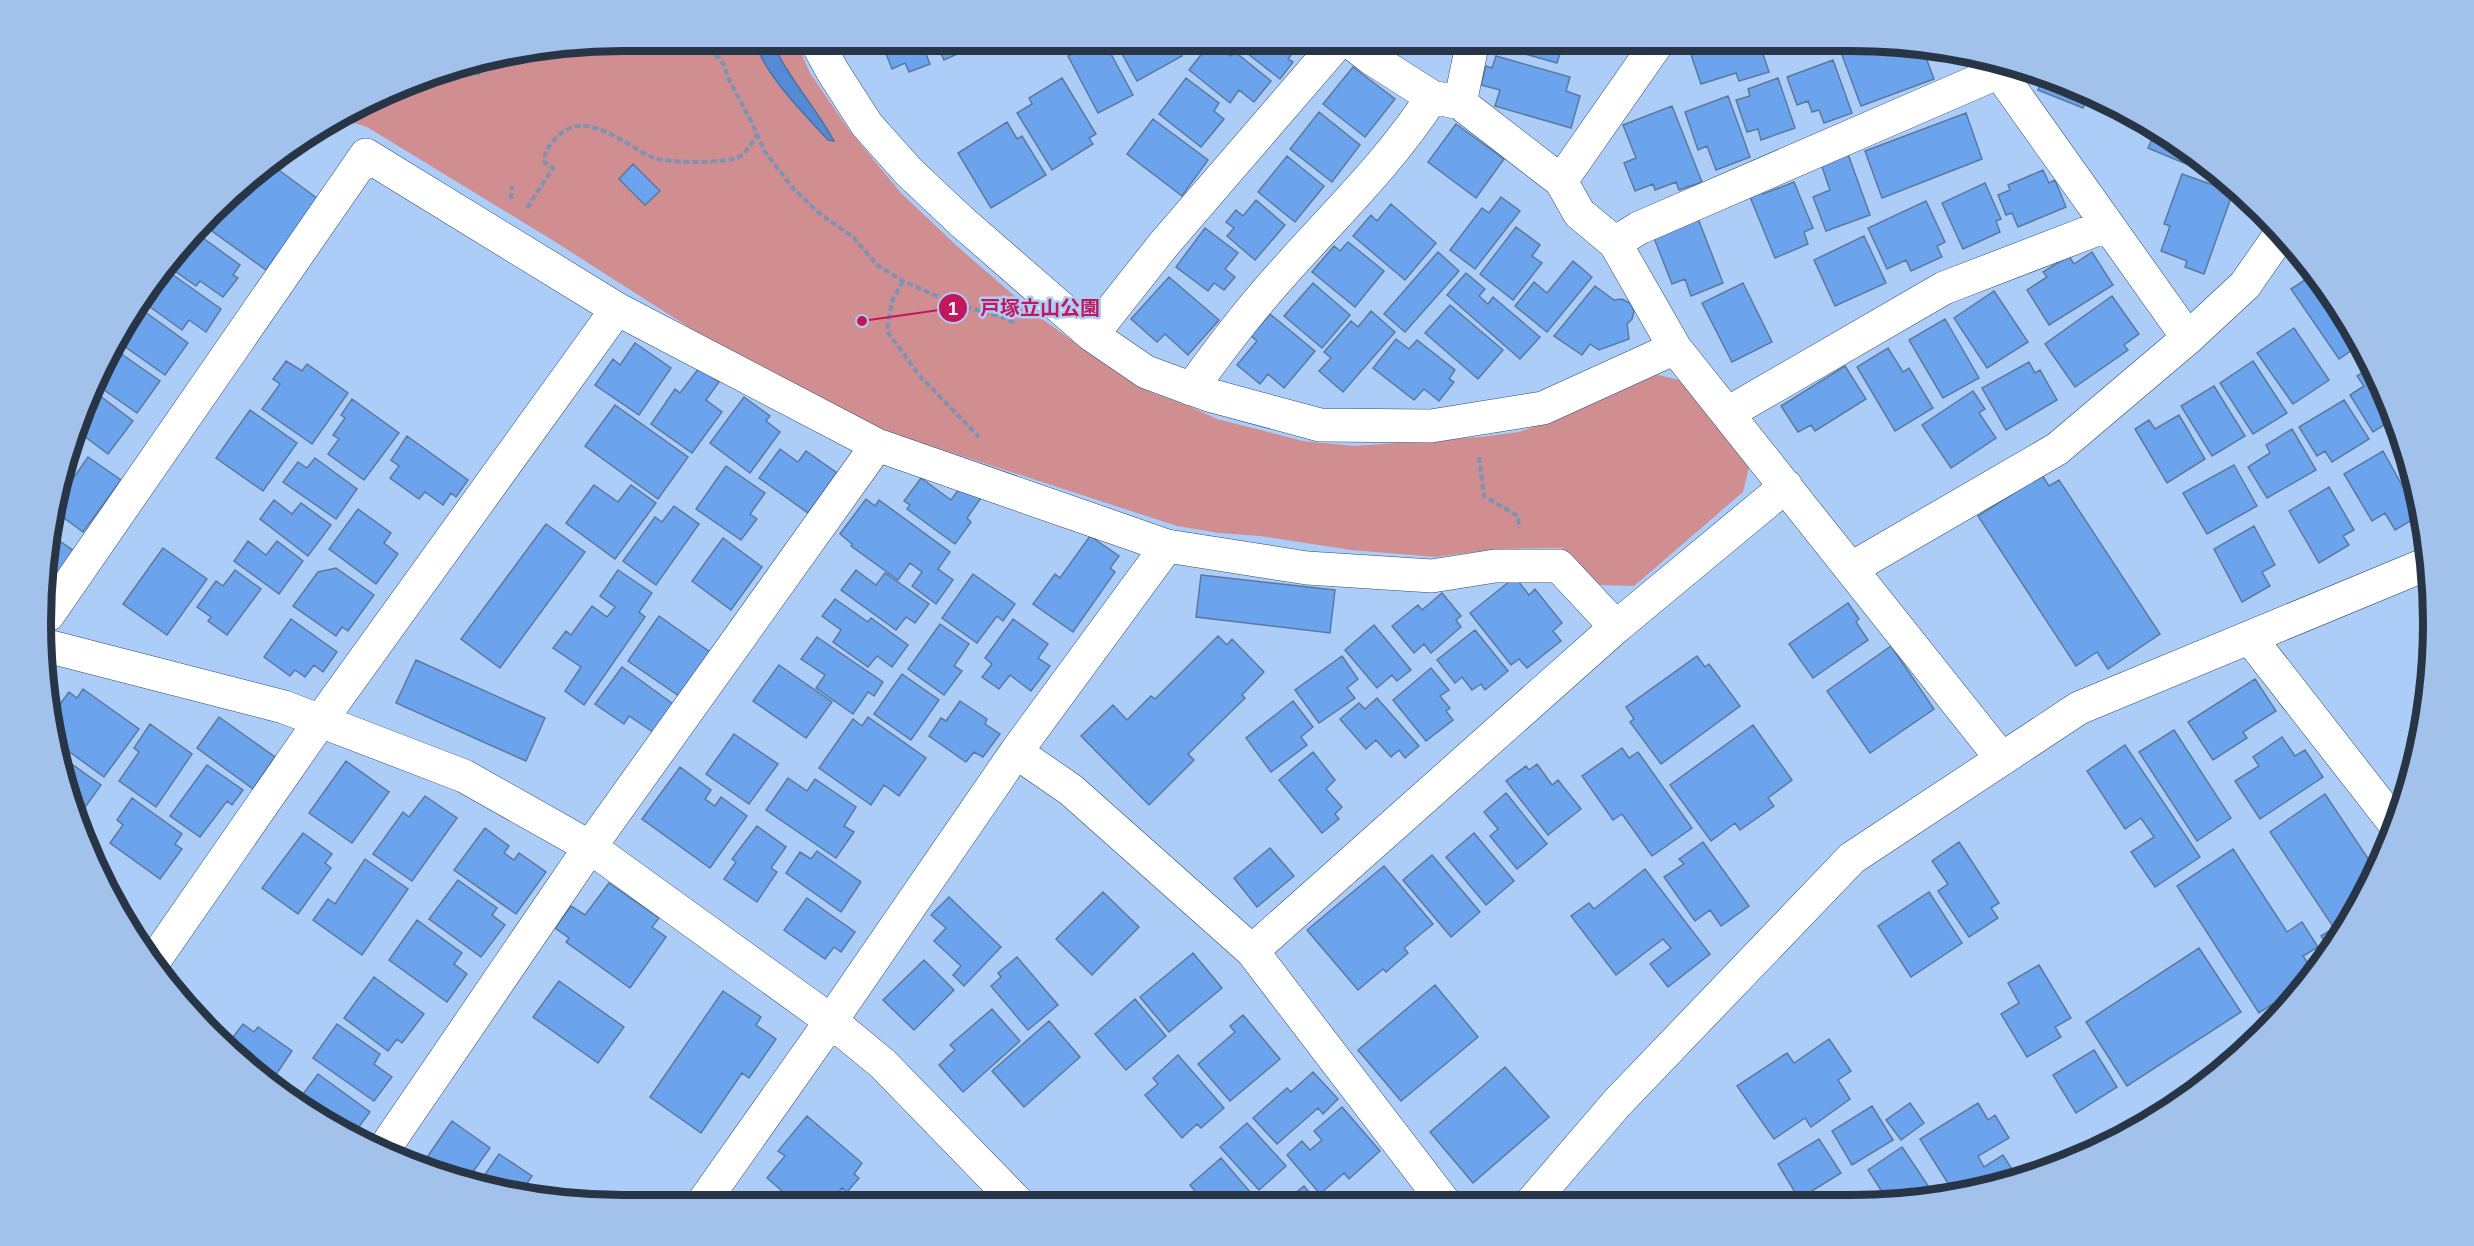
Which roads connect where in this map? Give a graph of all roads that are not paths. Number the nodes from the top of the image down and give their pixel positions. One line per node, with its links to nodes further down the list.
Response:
1 (821, 51): 14 (street)
2 (1330, 51): 14 (street)
3 (1362, 51): 8 (street)
4 (1468, 51): 8 (street)
5 (1652, 51): 9 (street)
6 (1994, 69): 12 (street)
7 (2005, 72): 10 (street)
8 (1446, 100): 9 (street); 17 (street)
9 (1561, 181): 12 (street)
10 (2108, 225): 15 (street); 18 (street)
11 (2276, 241): 15 (street)
12 (1615, 243): 16 (street)
13 (617, 309): 19 (street); 24 (street); 28 (street)
14 (1092, 335): 17 (street)
15 (2188, 338): 23 (street)
16 (1676, 348): 17 (street); 18 (street)
17 (1191, 389)
18 (1728, 413): 20 (street)
19 (877, 445): 21 (street); 32 (street)
20 (1786, 486): 23 (street); 25 (street)
21 (1167, 546): 25 (street); 29 (street)
22 (2420, 567): 26 (street)
23 (1852, 568): 30 (street)
24 (51, 610)
25 (1616, 627): 33 (street)
26 (2250, 638): 30 (street); 31 (street)
27 (52, 647): 28 (street)
28 (321, 720): 32 (street); 34 (street)
29 (1016, 753): 33 (street); 35 (street)
30 (2002, 759): 40 (street)
31 (2389, 817)
32 (590, 847): 35 (street); 36 (street)
33 (1252, 951): 39 (street)
34 (158, 956)
35 (831, 1021): 37 (street); 38 (street)
36 (388, 1144)
37 (708, 1195)
38 (1010, 1195)
39 (1439, 1195)
40 (1538, 1195)

